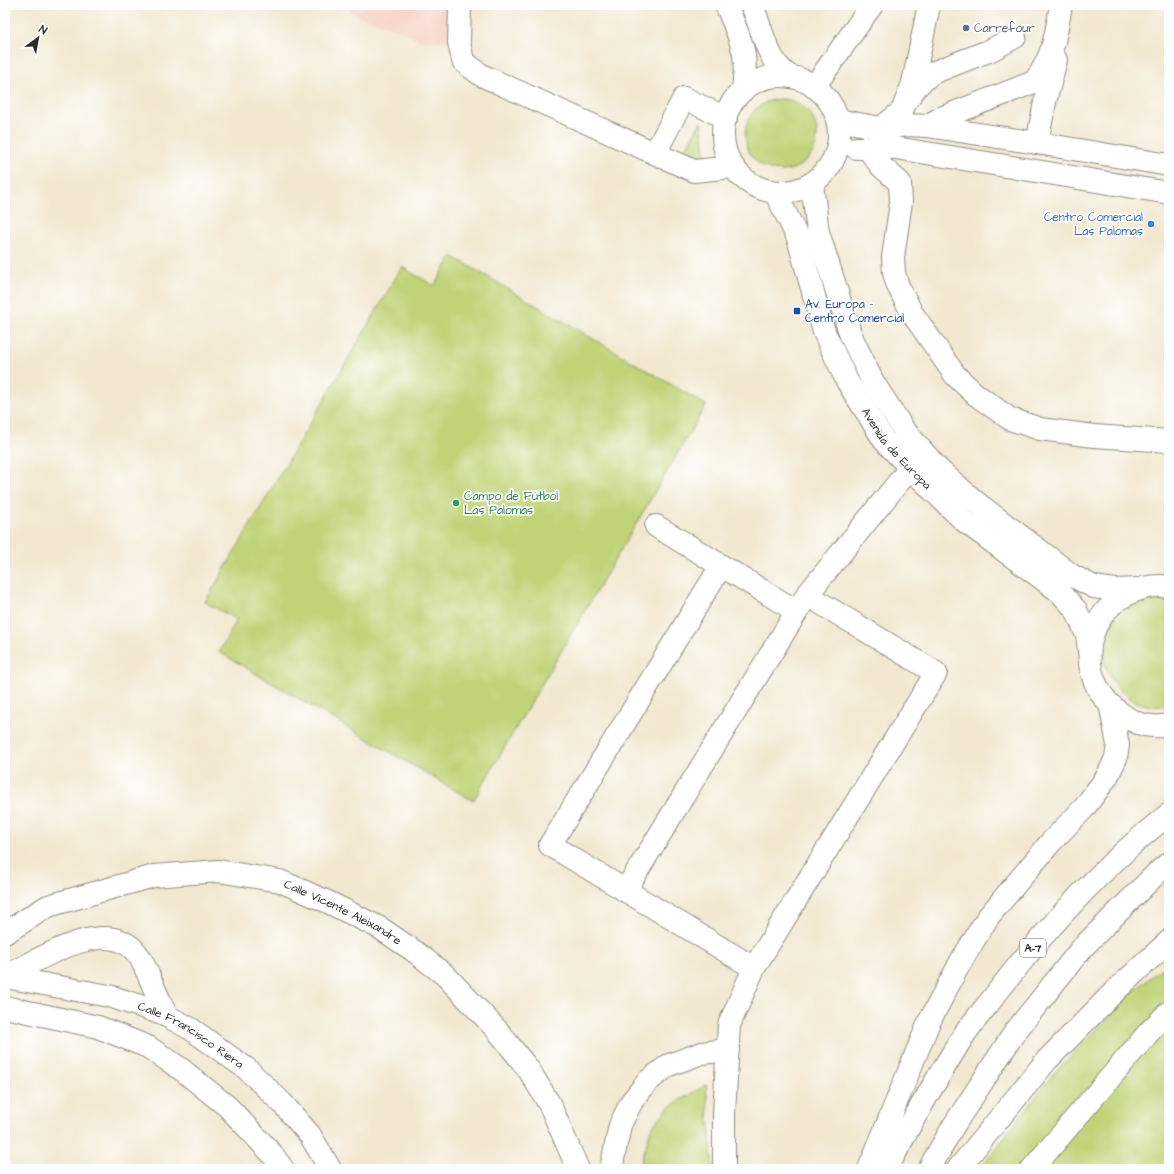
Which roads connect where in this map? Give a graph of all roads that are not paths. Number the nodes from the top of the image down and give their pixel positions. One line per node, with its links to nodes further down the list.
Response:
1 (460, 5): 21 (main road)
2 (726, 5): 11 (main road)
3 (752, 5): 9 (main road)
4 (872, 5): 10 (main road)
5 (929, 5): 12 (main road)
6 (1061, 5): 8 (main road)
7 (1015, 37): 12 (main road)
8 (1054, 43): 15 (main road); 17 (main road)
9 (791, 77): 10 (main road); 11 (main road)
10 (814, 87): 14 (main road)
11 (743, 90): 13 (main road)
12 (906, 101): 16 (main road)
13 (726, 118): 21 (main road); 23 (main road)
14 (837, 120): 16 (main road); 18 (main road)
15 (927, 126): 16 (main road); 17 (main road)
16 (881, 128)
17 (1037, 143): 20 (main road)
18 (837, 148): 19 (main road); 25 (main road)
19 (867, 148): 24 (main road); 28 (main road)
20 (1089, 152): 22 (main road); 24 (main road)
21 (655, 153): 23 (main road)
22 (1169, 165)
23 (733, 167): 26 (main road)
24 (1084, 179): 27 (main road)
25 (812, 184): 26 (main road); 33 (main road, Avenida de Europa)
26 (776, 192): 29 (main road, Avenida de Europa)
27 (1169, 193)
28 (1169, 441)
29 (910, 468): 34 (main road); 35 (main road, Avenida de Europa)
30 (656, 526): 31 (main road)
31 (721, 566): 34 (main road); 40 (main road)
32 (1169, 587): 33 (main road)
33 (1139, 589): 35 (main road)
34 (801, 603): 40 (main road); 43 (main road)
35 (1089, 651): 36 (main road)
36 (1111, 708): 37 (main road); 54 (main road)
37 (1169, 725)
38 (1169, 814): 55 (main road, A-7)
39 (1169, 863): 56 (main road)
40 (625, 891): 43 (main road)
41 (5, 933): 51 (main road, Calle Vicente Aleixandre)
42 (1169, 941): 57 (main road)
43 (754, 968): 48 (main road)
44 (5, 977): 47 (main road, Calle Francisco Riera); 47 (main road)
45 (5, 1007): 49 (main road)
46 (1169, 1012): 58 (main road)
47 (167, 1016): 50 (main road, Calle Francisco Riera)
48 (728, 1050): 52 (main road); 53 (main road)
49 (283, 1169)
50 (330, 1169)
51 (578, 1169)
52 (611, 1169)
53 (724, 1169)
54 (868, 1169)
55 (888, 1169)
56 (929, 1169)
57 (958, 1169)
58 (1032, 1169)

